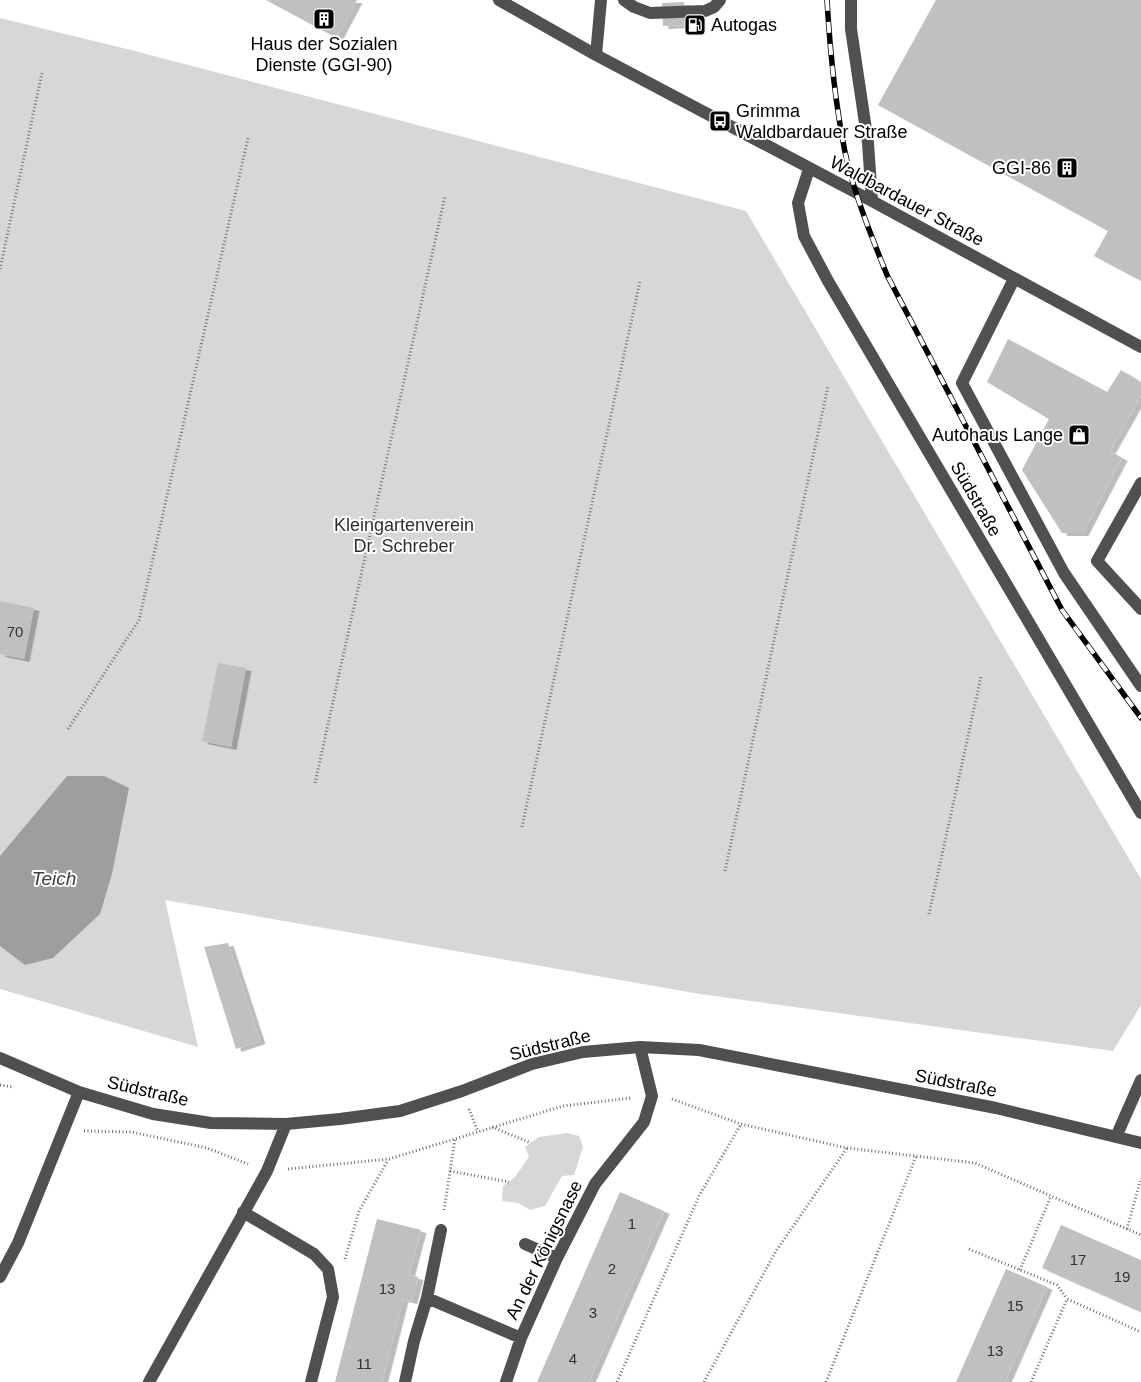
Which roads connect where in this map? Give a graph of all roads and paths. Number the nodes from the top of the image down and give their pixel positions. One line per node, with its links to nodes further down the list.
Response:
1 (499, 0): 6 (street, Waldbardauer Straße)
2 (601, 0): 6 (street)
3 (624, 0): 4 (street)
4 (720, 0)
5 (851, 0): 11 (street)
6 (596, 55): 9 (street, Waldbardauer Straße)
7 (42, 73): 12 (path)
8 (248, 138): 21 (path)
9 (809, 168): 11 (street, Waldbardauer Straße); 23 (street, Südstraße)
10 (446, 196): 22 (path)
11 (872, 201): 13 (street, Waldbardauer Straße)
12 (0, 268)
13 (1014, 279): 15 (street, Waldbardauer Straße); 20 (street)
14 (640, 281): 24 (path)
15 (1141, 347)
16 (828, 386): 25 (path)
17 (1141, 483): 18 (street)
18 (1141, 610)
19 (981, 677): 26 (path)
20 (1141, 686)
21 (68, 730)
22 (315, 783)
23 (1141, 813)
24 (522, 827)
25 (726, 871)
26 (929, 914)
27 (640, 1047): 31 (street); 32 (street, Südstraße); 36 (street, Südstraße)
28 (0, 1058): 30 (street, Südstraße)
29 (1141, 1080): 36 (street)
30 (80, 1092): 32 (street, Südstraße); 35 (street)
31 (652, 1096): 33 (path); 34 (path); 54 (street, An der Königsnase)
32 (286, 1124): 43 (street)
33 (741, 1124): 40 (path); 66 (path)
34 (492, 1128): 37 (path); 38 (path)
35 (64, 1131): 43 (path); 56 (street)
36 (1116, 1137): 39 (street, Südstraße)
37 (455, 1139): 42 (path); 44 (path)
38 (530, 1143)
39 (1141, 1143)
40 (847, 1148): 41 (path); 67 (path)
41 (916, 1156): 47 (path); 68 (path)
42 (389, 1160): 43 (path); 57 (path)
43 (267, 1171): 48 (street)
44 (450, 1171): 46 (path); 50 (path)
45 (1141, 1178): 49 (path)
46 (509, 1182)
47 (1052, 1196): 49 (path); 55 (path)
48 (243, 1212): 57 (street); 62 (street)
49 (1126, 1229): 51 (path)
50 (441, 1230): 58 (street)
51 (1141, 1235)
52 (525, 1244): 54 (street)
53 (969, 1248): 55 (path)
54 (557, 1258): 61 (street, An der Königsnase)
55 (1020, 1270): 59 (path)
56 (0, 1277)
57 (333, 1297): 63 (street)
58 (428, 1298): 61 (street, An der Königsnase); 64 (street)
59 (1067, 1299): 60 (path); 69 (path)
60 (1141, 1332)
61 (522, 1338): 65 (street, An der Königsnase)
62 (149, 1382)
63 (311, 1382)
64 (405, 1382)
65 (506, 1382)
66 (617, 1382)
67 (704, 1382)
68 (826, 1382)
69 (1031, 1382)

